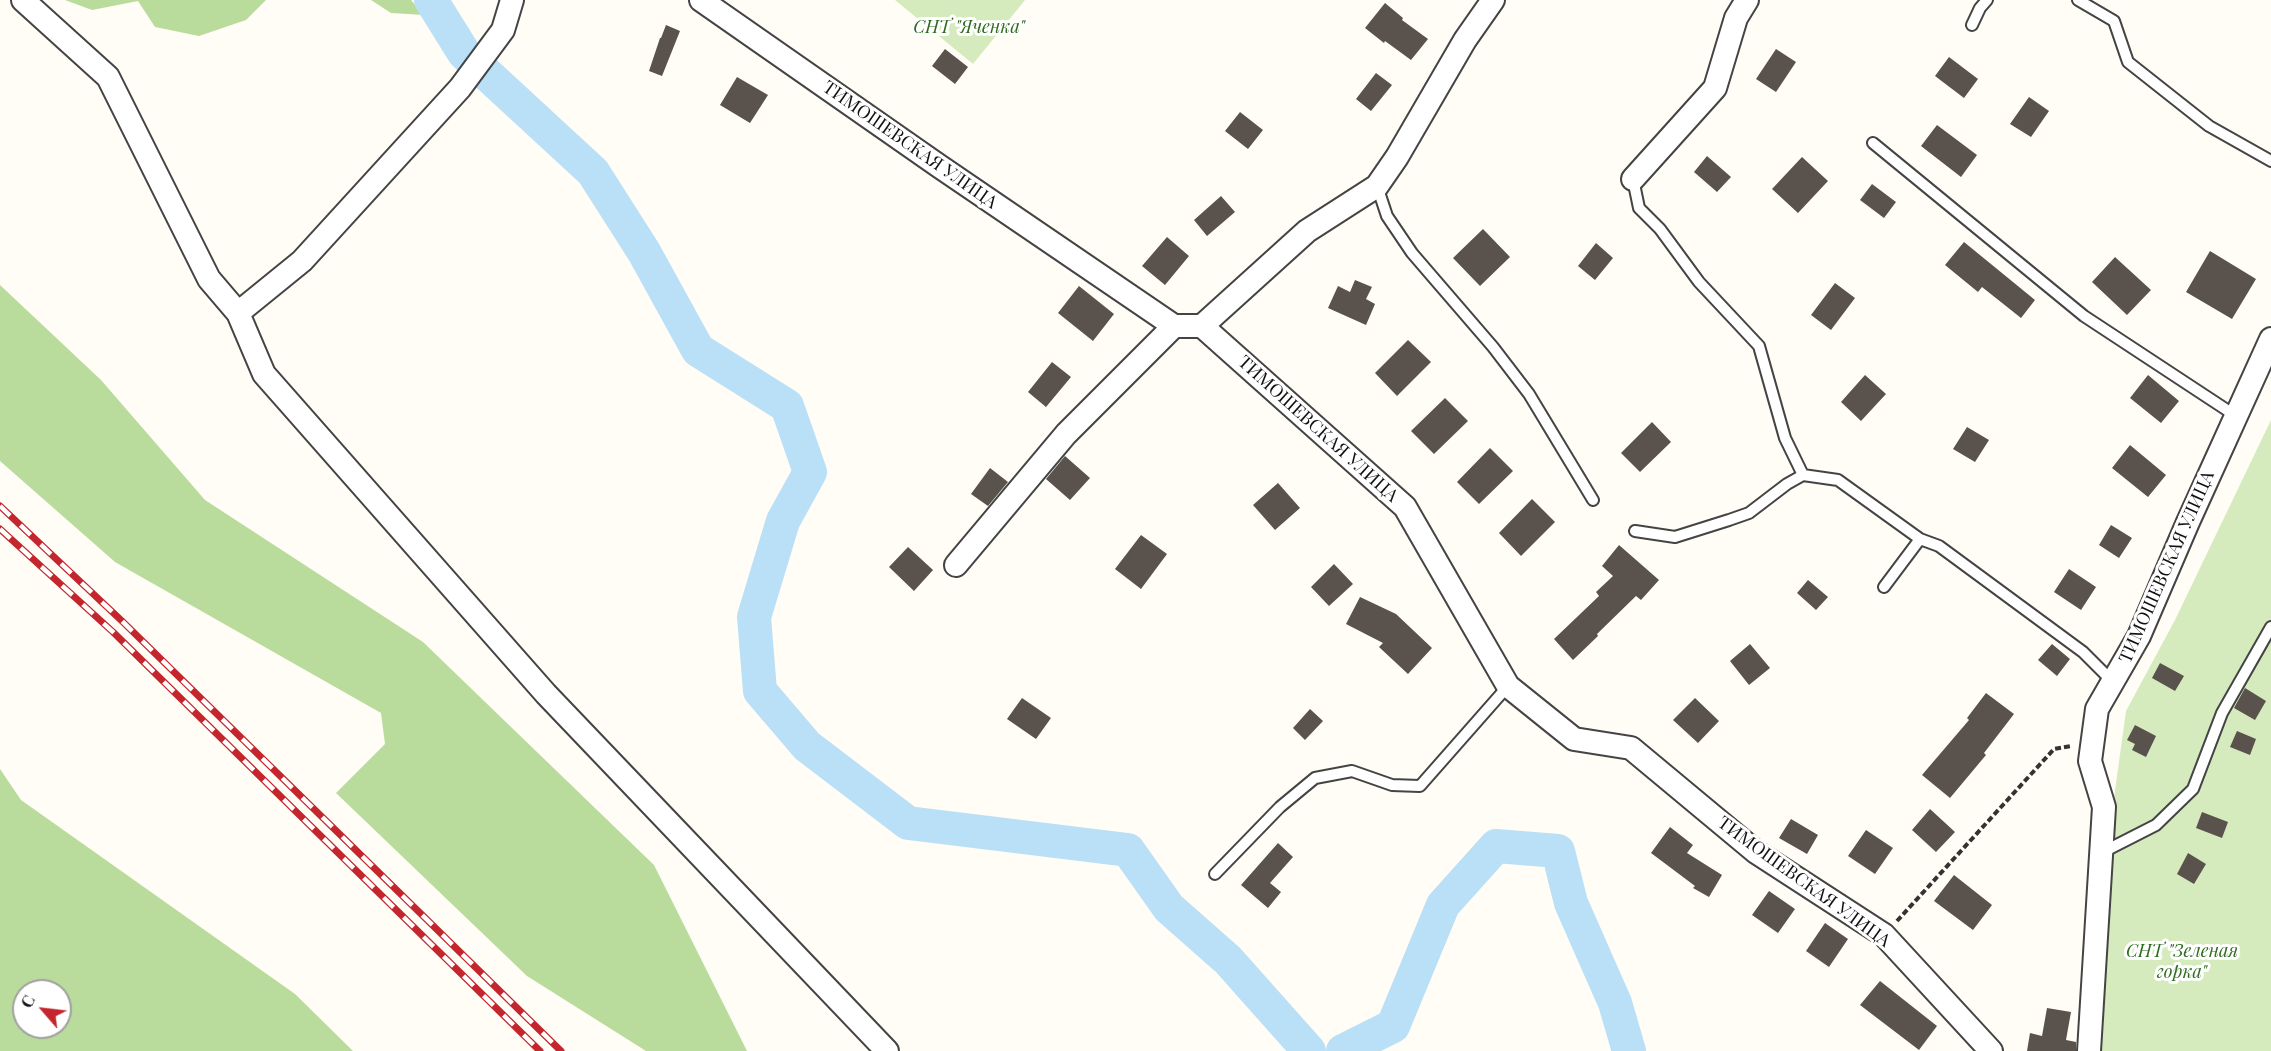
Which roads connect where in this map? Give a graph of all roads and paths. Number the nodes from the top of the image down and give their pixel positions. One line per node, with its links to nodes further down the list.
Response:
1 (23, 0): 13 (street)
2 (512, 0): 13 (street)
3 (701, 0): 14 (street, ТИМОШЕВСКАЯ УЛИЦА)
4 (1493, 0): 12 (street)
5 (1747, 0): 11 (street)
6 (1987, 0): 8 (lane)
7 (2078, 0): 10 (lane)
8 (1972, 25)
9 (1873, 143): 17 (lane)
10 (2271, 161)
11 (1633, 179): 18 (lane)
12 (1377, 186): 15 (street); 19 (lane)
13 (238, 313): 31 (street)
14 (1174, 326): 15 (street); 22 (street)
15 (1202, 326): 26 (street, ТИМОШЕВСКАЯ УЛИЦА)
16 (2271, 339): 17 (street, ТИМОШЕВСКАЯ УЛИЦА)
17 (2235, 416): 25 (street, ТИМОШЕВСКАЯ УЛИЦА)
18 (1803, 475): 20 (lane); 21 (lane)
19 (1593, 500)
20 (1635, 531)
21 (1920, 539): 23 (lane); 25 (lane)
22 (956, 565)
23 (1884, 587)
24 (2271, 627): 28 (lane)
25 (2114, 682): 27 (street, ТИМОШЕВСКАЯ УЛИЦА)
26 (1508, 686): 29 (lane); 30 (street, ТИМОШЕВСКАЯ УЛИЦА)
27 (2093, 741): 28 (street, ТИМОШЕВСКАЯ УЛИЦА); 30 (path)
28 (2100, 853): 33 (street, ТИМОШЕВСКАЯ УЛИЦА)
29 (1215, 874)
30 (1884, 935): 32 (street, ТИМОШЕВСКАЯ УЛИЦА)
31 (887, 1051)
32 (1991, 1051)
33 (2089, 1051)

